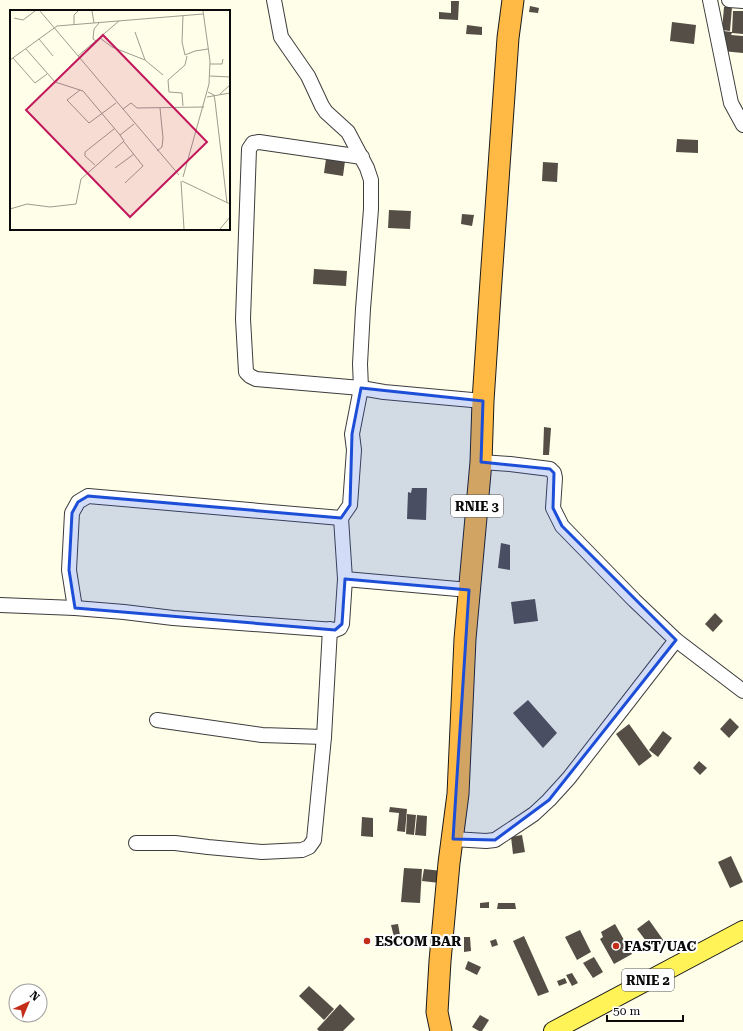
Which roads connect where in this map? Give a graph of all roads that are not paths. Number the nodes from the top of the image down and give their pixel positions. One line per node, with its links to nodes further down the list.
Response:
1 (274, 0): 7 (street)
2 (513, 0): 9 (highway, RNIE 3)
3 (710, 0): 6 (street)
4 (729, 0): 5 (street)
5 (743, 1)
6 (743, 125)
7 (362, 157): 8 (street); 8 (street)
8 (361, 388): 9 (street); 11 (street)
9 (483, 401): 10 (highway, RNIE 3)
10 (481, 462): 13 (highway, RNIE 3); 17 (street)
11 (341, 518): 12 (street); 15 (street)
12 (345, 579): 13 (street); 16 (street)
13 (470, 590): 21 (highway, RNIE 3)
14 (0, 605): 15 (street)
15 (76, 608): 16 (street)
16 (330, 629): 20 (street)
17 (676, 640): 18 (street); 21 (street)
18 (743, 691)
19 (157, 720): 20 (street)
20 (324, 737): 22 (street)
21 (453, 839): 24 (highway, RNIE 3)
22 (136, 843)
23 (743, 930): 26 (main road, RNIE 2)
24 (439, 1022): 25 (highway, RNIE 3)
25 (428, 1031)
26 (553, 1031)

